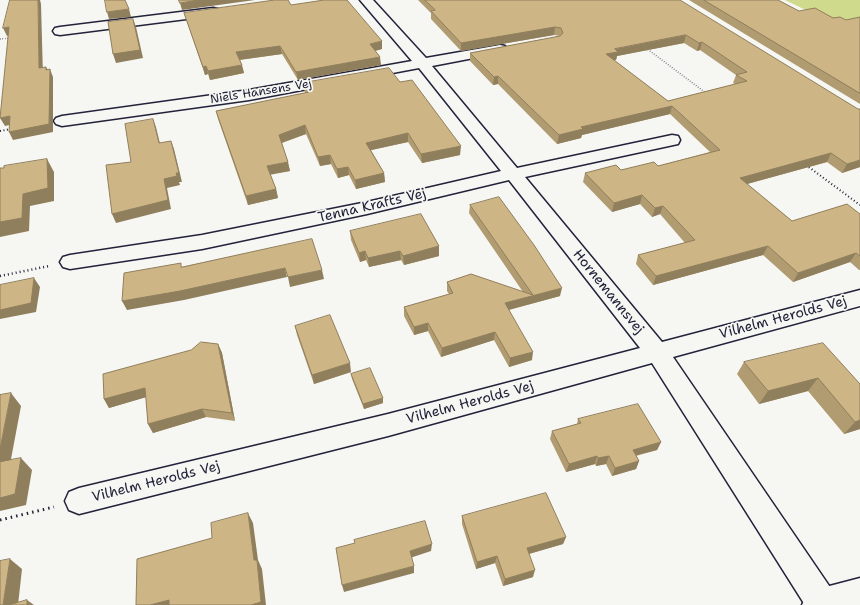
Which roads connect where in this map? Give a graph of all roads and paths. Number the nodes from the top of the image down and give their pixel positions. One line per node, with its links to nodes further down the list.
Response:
1 (366, 0): 8 (street, Hornemannsvej)
2 (229, 10): 3 (street)
3 (60, 30)
4 (15, 37): 5 (path)
5 (0, 39)
6 (641, 45): 9 (path)
7 (515, 47): 8 (street, Niels Hansens Vej)
8 (422, 63): 10 (street, Niels Hansens Vej); 15 (street, Hornemannsvej)
9 (710, 95)
10 (62, 121)
11 (16, 129): 12 (path)
12 (0, 131)
13 (672, 140): 15 (street, Tenna Krafts Vej)
14 (804, 164): 16 (path)
15 (513, 174): 17 (street, Tenna Krafts Vej); 20 (street, Hornemannsvej)
16 (860, 205)
17 (70, 262): 18 (path)
18 (0, 276)
19 (859, 298): 20 (street, Vilhelm Herolds Vej)
20 (657, 352): 21 (street, Vilhelm Herolds Vej); 24 (street, Hornemannsvej)
21 (79, 501): 22 (path)
22 (0, 520)
23 (860, 594): 24 (street)
24 (820, 604)

